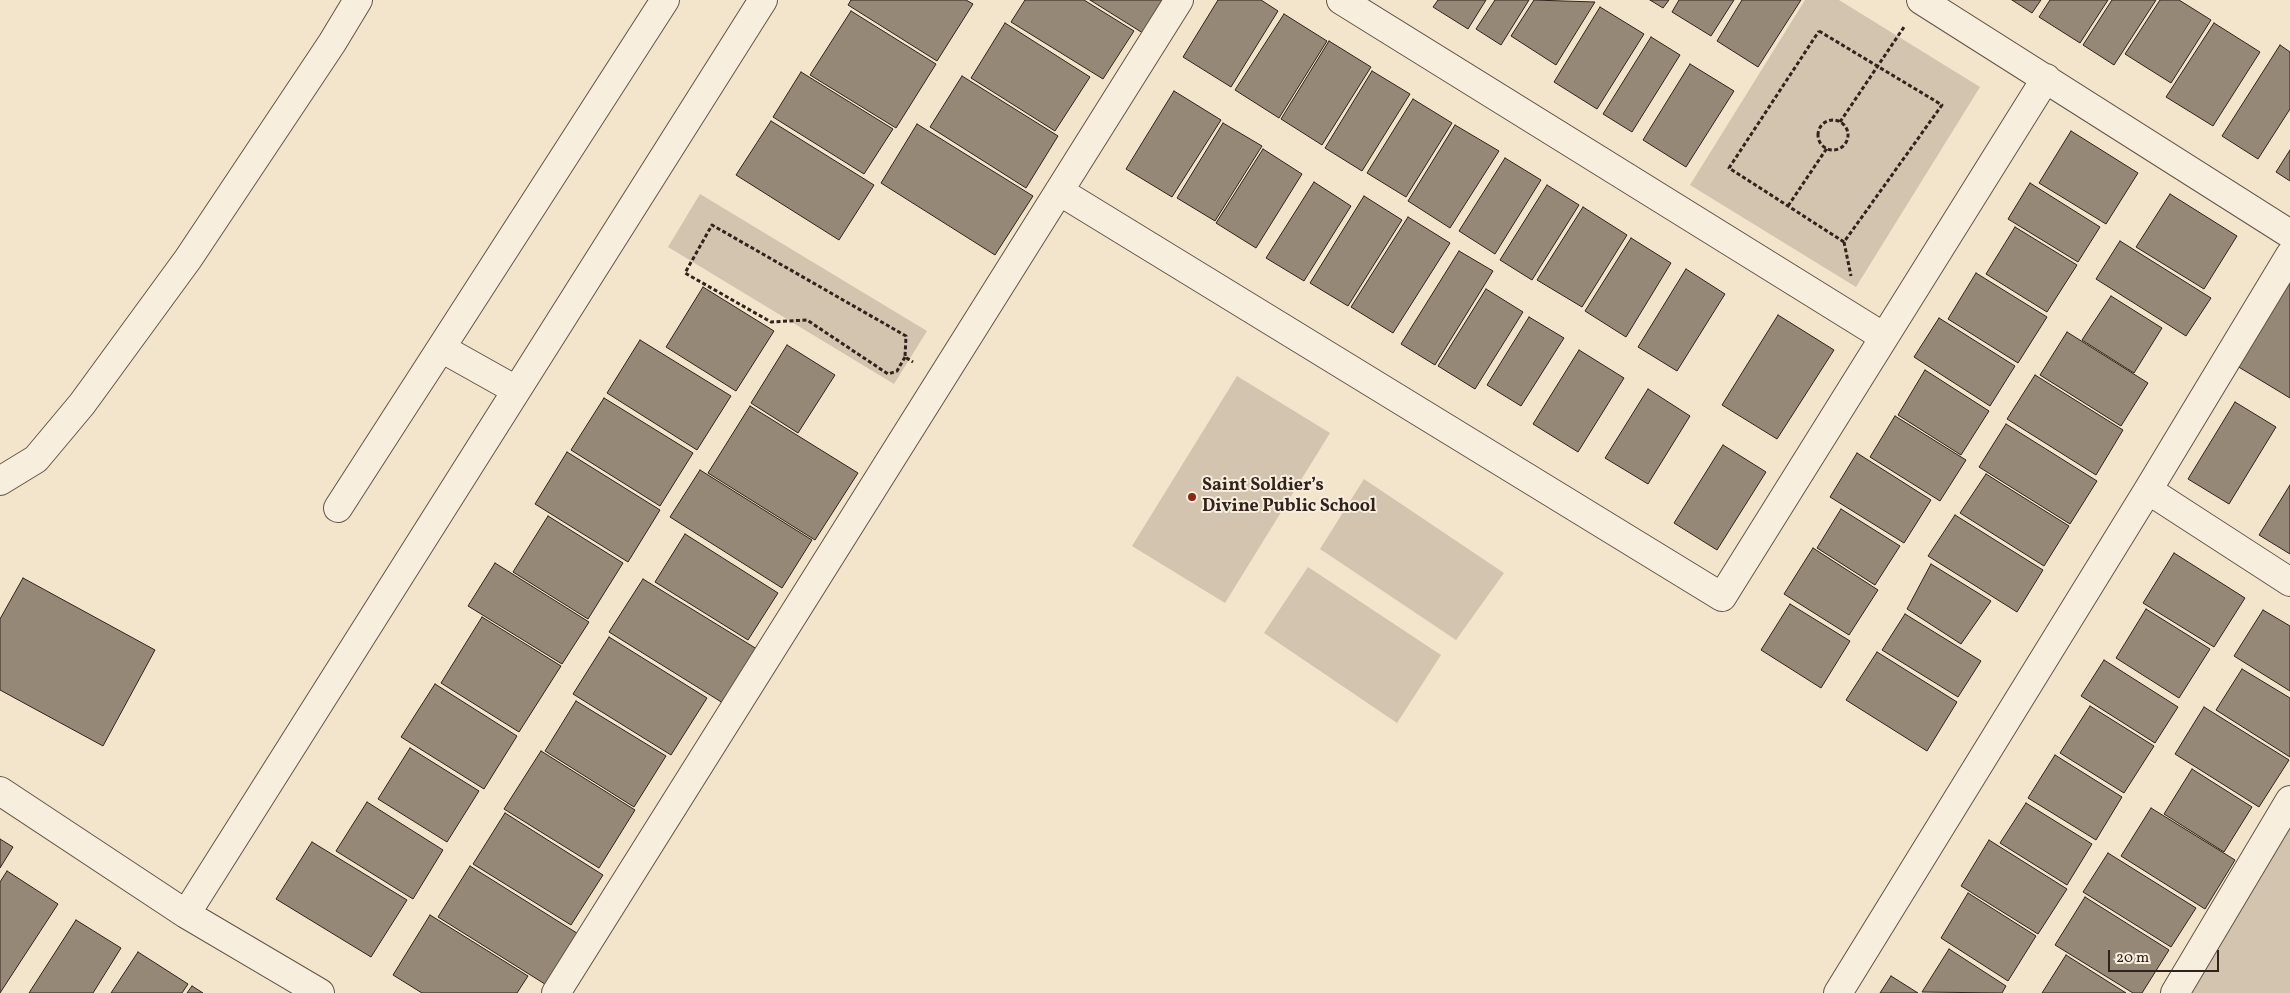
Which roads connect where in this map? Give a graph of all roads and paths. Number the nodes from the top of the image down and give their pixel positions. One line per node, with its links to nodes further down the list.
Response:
1 (358, 0): 20 (street)
2 (665, 0): 16 (street)
3 (763, 0): 19 (street)
4 (1179, 0): 11 (street)
5 (1342, 0): 15 (street)
6 (1922, 0): 7 (path); 8 (street)
7 (1877, 66): 9 (path); 12 (path); 12 (path)
8 (2046, 78): 13 (street); 15 (street)
9 (1840, 122): 10 (path); 10 (path)
10 (1827, 148): 12 (path)
11 (1060, 190): 15 (street); 18 (street)
12 (1788, 206)
13 (2290, 234)
14 (2290, 255): 21 (street)
15 (1884, 337)
16 (441, 348): 19 (street); 22 (street)
17 (905, 357): 17 (path); 18 (path)
18 (940, 381): 28 (street)
19 (516, 390): 26 (street)
20 (0, 481)
21 (2148, 490): 23 (street); 29 (street)
22 (338, 508)
23 (2290, 582)
24 (0, 791): 26 (street)
25 (2290, 800): 30 (street)
26 (186, 914): 27 (street)
27 (320, 993)
28 (556, 993)
29 (1838, 993)
30 (2175, 993)

